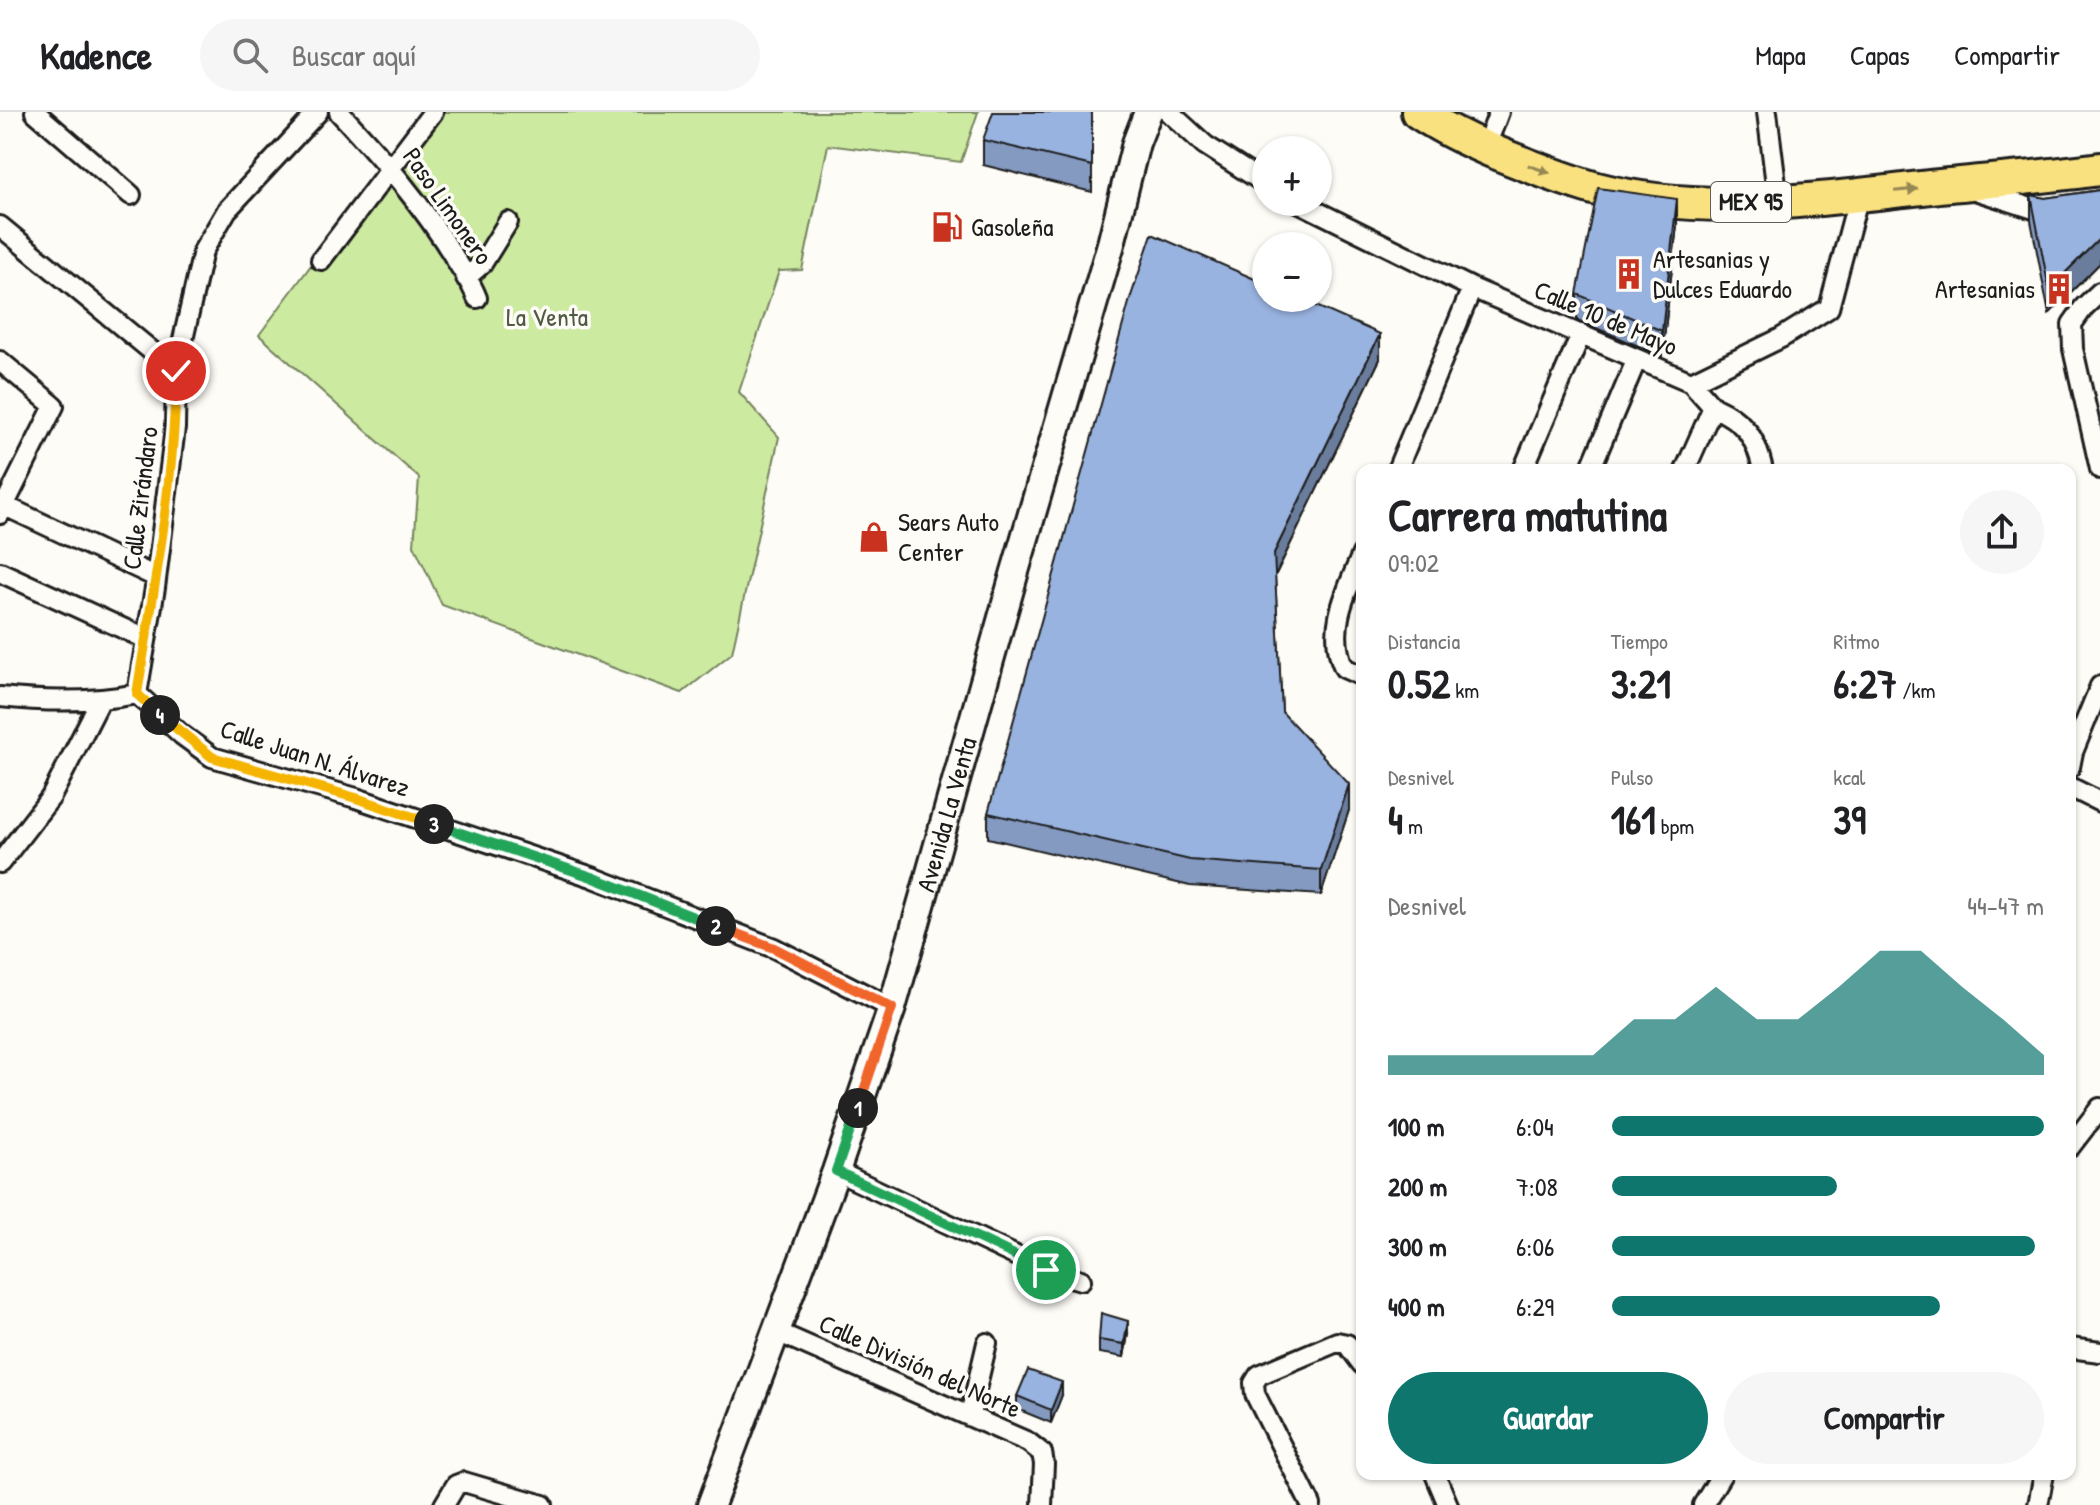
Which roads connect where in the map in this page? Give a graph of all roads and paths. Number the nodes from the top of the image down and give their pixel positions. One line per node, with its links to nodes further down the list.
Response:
1 (35, 112): 15 (street)
2 (318, 112): 30 (street, Calle Zirándaro)
3 (339, 112): 11 (street, Paso Limonero)
4 (433, 112): 11 (street)
5 (1148, 112): 53 (main road, Avenida La Venta)
6 (1169, 112): 13 (street)
7 (1418, 112): 10 (highway, MEX 95)
8 (1499, 112): 10 (street)
9 (1767, 112): 17 (street)
10 (1485, 149): 17 (highway, MEX 95, one-way to 17)
11 (392, 169): 22 (street); 23 (street, Paso Limonero)
12 (2100, 169): 14 (highway, MEX 95)
13 (1252, 175)
14 (1957, 184): 16 (highway, MEX 95, one-way to 14); 18 (street)
15 (131, 195)
16 (1859, 195): 17 (highway, MEX 95); 31 (street, Calle 10 de Mayo)
17 (1778, 201)
18 (2100, 204)
19 (1326, 216): 24 (street, Calle 10 de Mayo)
20 (508, 222): 23 (street)
21 (0, 226): 30 (street)
22 (321, 260)
23 (466, 278): 26 (street, Paso Limonero)
24 (1472, 288): 27 (street, Calle 10 de Mayo); 33 (street)
25 (2100, 292): 38 (street)
26 (477, 298)
27 (1581, 334): 29 (street, Calle 10 de Mayo); 34 (street)
28 (0, 361): 39 (street)
29 (1636, 361): 31 (street, Calle 10 de Mayo); 35 (street)
30 (176, 371): 42 (street, Calle Zirándaro)
31 (1691, 382): 32 (street)
32 (1713, 407): 36 (street); 37 (street)
33 (1399, 464)
34 (1526, 464)
35 (1593, 464)
36 (1688, 464)
37 (1762, 464)
38 (2100, 469)
39 (2, 510): 42 (street)
40 (1356, 568): 44 (street)
41 (0, 572): 43 (street)
42 (156, 577): 43 (street, Calle Zirándaro)
43 (146, 639): 46 (street, Calle Zirándaro)
44 (1356, 674)
45 (2100, 686): 49 (street)
46 (137, 694): 48 (street); 53 (street, Calle Juan N. Álvarez)
47 (0, 697): 48 (street)
48 (100, 701): 52 (street)
49 (2076, 745)
50 (2076, 790): 51 (street)
51 (2100, 802)
52 (0, 863)
53 (892, 1008): 56 (main road, Avenida La Venta)
54 (2100, 1108): 55 (street)
55 (2076, 1139)
56 (836, 1171): 57 (street); 58 (main road, Avenida La Venta)
57 (1081, 1280)
58 (775, 1331): 63 (street, Calle División del Norte); 69 (main road, Avenida La Venta)
59 (987, 1343): 63 (street)
60 (2076, 1349): 61 (street)
61 (2100, 1352)
62 (1356, 1356): 71 (street)
63 (970, 1415): 70 (street, Calle División del Norte)
64 (1438, 1480): 72 (street)
65 (1718, 1480): 73 (street)
66 (2043, 1480): 74 (street)
67 (444, 1505): 68 (street)
68 (543, 1505)
69 (711, 1505)
70 (1042, 1505)
71 (1311, 1505)
72 (1448, 1505)
73 (1703, 1505)
74 (2038, 1505)

